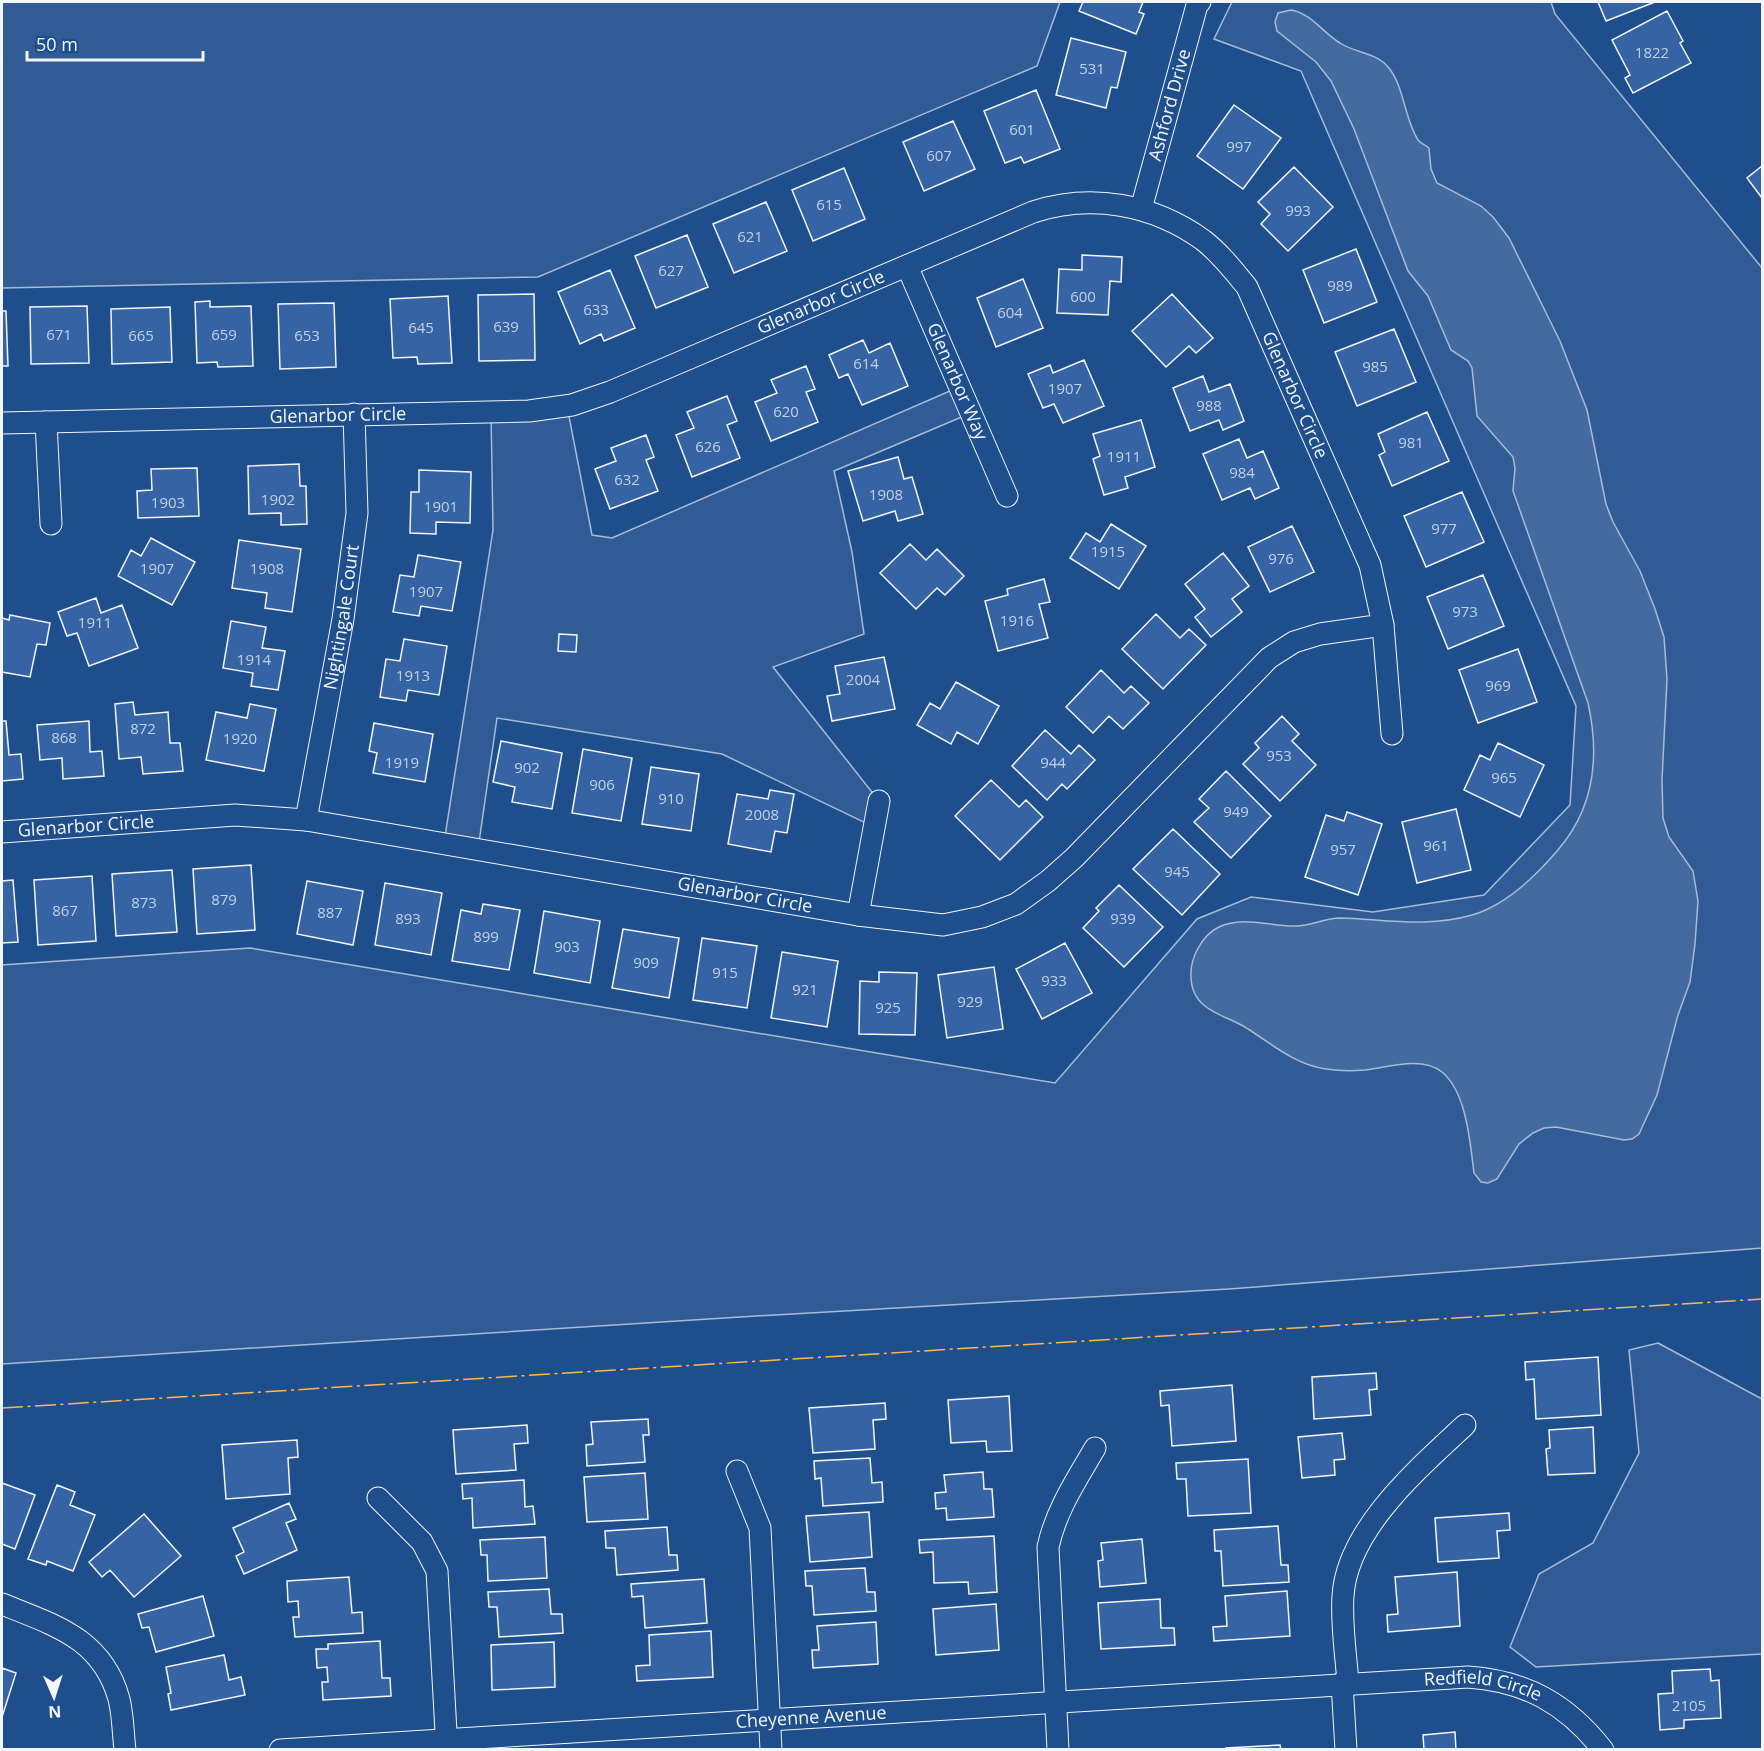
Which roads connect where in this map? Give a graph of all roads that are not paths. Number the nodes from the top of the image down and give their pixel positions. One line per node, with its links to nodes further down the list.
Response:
1 (1200, 2): 2 (street, Ashford Drive)
2 (1141, 209): 3 (street, Glenarbor Circle); 9 (street, Glenarbor Circle)
3 (907, 266): 4 (street, Glenarbor Circle); 7 (street, Glenarbor Way)
4 (354, 414): 5 (street, Glenarbor Circle); 12 (street, Nightingale Court)
5 (46, 422): 6 (street, Glenarbor Circle); 8 (street)
6 (2, 423)
7 (1007, 496)
8 (51, 524)
9 (1383, 625): 10 (street, Glenarbor Circle); 14 (street, Glenarbor Circle)
10 (1392, 734)
11 (879, 801): 14 (street)
12 (306, 820): 13 (street, Glenarbor Circle); 14 (street, Glenarbor Circle)
13 (2, 832)
14 (858, 915)
15 (1465, 1425): 20 (street)
16 (1095, 1448): 21 (street)
17 (737, 1471): 22 (street)
18 (378, 1498): 23 (street)
19 (2, 1604): 24 (street)
20 (1345, 1683): 21 (street, Cheyenne Avenue); 28 (street); 29 (street, Redfield Circle)
21 (1055, 1701): 22 (street, Cheyenne Avenue); 27 (street)
22 (769, 1719): 23 (street, Cheyenne Avenue); 26 (street)
23 (447, 1744): 25 (street, Cheyenne Avenue)
24 (125, 1749)
25 (280, 1749)
26 (771, 1749)
27 (1058, 1749)
28 (1346, 1749)
29 (1603, 1749)

